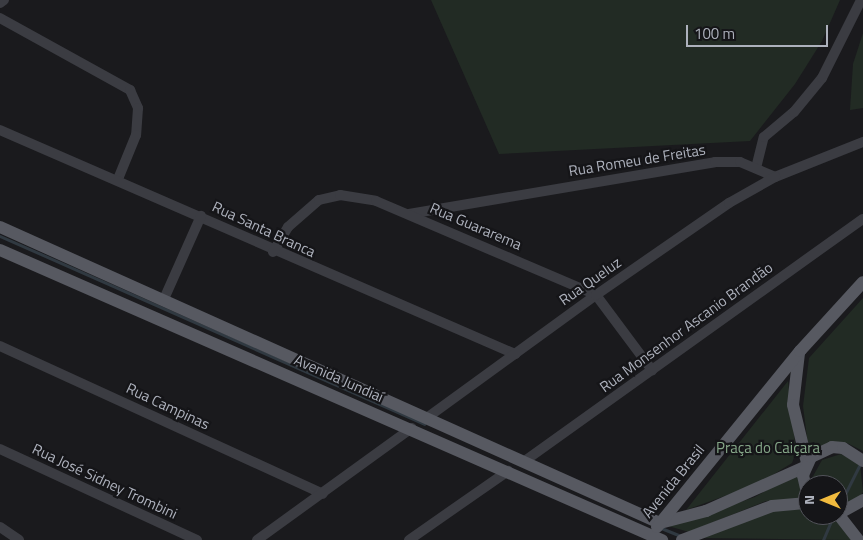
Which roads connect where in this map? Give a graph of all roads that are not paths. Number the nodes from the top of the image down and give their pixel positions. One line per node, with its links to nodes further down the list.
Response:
1 (4, 0): 3 (street)
2 (861, 0): 7 (street)
3 (0, 3)
4 (0, 18): 9 (street)
5 (0, 130): 9 (street, Rua Santa Branca)
6 (863, 142): 8 (street)
7 (756, 168): 8 (street, Rua Romeu de Freitas); 10 (street, Rua Romeu de Freitas)
8 (775, 177): 17 (street, Rua Queluz)
9 (118, 179): 11 (street, Rua Santa Branca)
10 (409, 214): 15 (street, Rua Guararema); 17 (street, Rua Guararema)
11 (201, 216): 15 (street, Rua Santa Branca); 18 (street)
12 (863, 219): 22 (street, Rua Monsenhor Ascanio Brandão)
13 (0, 227): 18 (main road, Avenida Jundiaí)
14 (0, 250): 24 (main road, Avenida Jundiaí)
15 (273, 252): 21 (street, Rua Santa Branca)
16 (863, 282): 20 (main road, Avenida Brasil)
17 (596, 295): 21 (street, Rua Queluz); 22 (street, Rua Guararema)
18 (164, 299): 23 (main road, Avenida Jundiaí)
19 (0, 346): 31 (street, Rua Campinas)
20 (800, 351): 28 (main road); 37 (main road, Avenida Brasil)
21 (515, 354): 23 (street, Rua Queluz)
22 (652, 370): 26 (street, Rua Monsenhor Ascanio Brandão)
23 (428, 416): 26 (main road, Avenida Jundiaí)
24 (412, 428): 29 (main road, Avenida Jundiaí); 31 (street)
25 (0, 449): 39 (street, Rua José Sidney Trombini)
26 (526, 460): 37 (main road, Avenida Jundiaí)
27 (863, 461): 28 (main road)
28 (806, 465): 30 (main road); 37 (main road)
29 (508, 471): 37 (main road, Avenida Jundiaí); 41 (street)
30 (807, 475)
31 (323, 494): 40 (street)
32 (863, 500): 34 (main road)
33 (798, 504): 42 (main road)
34 (848, 508)
35 (846, 525): 43 (main road)
36 (0, 527): 38 (street)
37 (656, 533)
38 (19, 540)
39 (197, 540)
40 (257, 540)
41 (409, 540)
42 (683, 540)
43 (858, 540)

